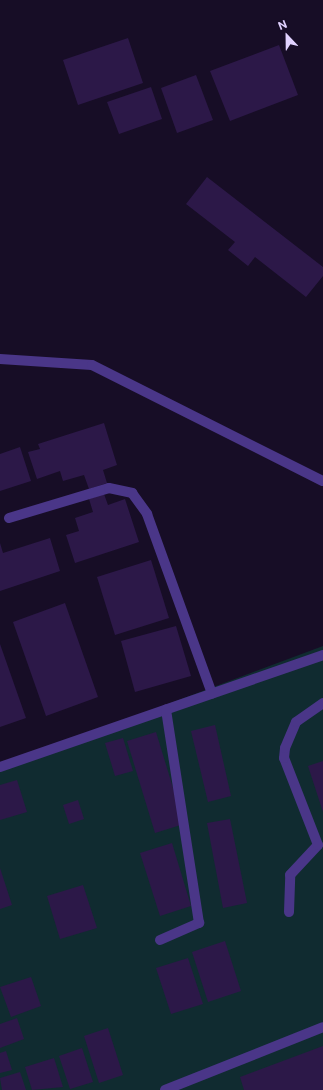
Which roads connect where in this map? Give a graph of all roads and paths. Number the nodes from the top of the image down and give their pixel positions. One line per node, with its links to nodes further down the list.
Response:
1 (0, 359): 2 (street)
2 (323, 481)
3 (9, 518): 5 (street)
4 (323, 655): 5 (street)
5 (212, 694): 7 (street)
6 (323, 703): 9 (street)
7 (166, 710): 8 (street); 10 (street)
8 (0, 767)
9 (290, 912)
10 (160, 940)
11 (323, 1026): 12 (street)
12 (167, 1090)

